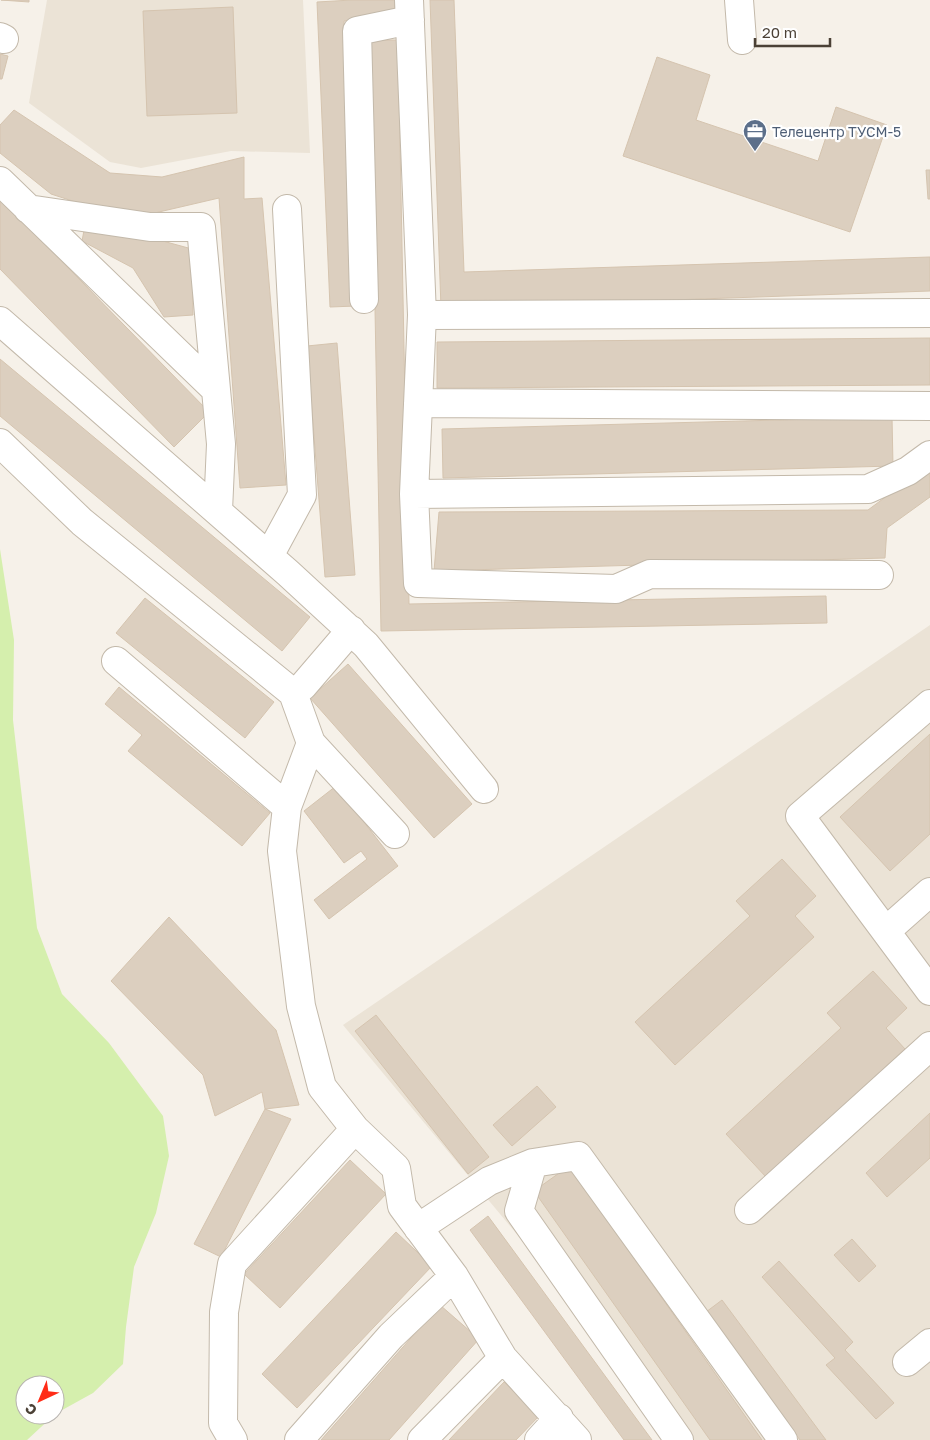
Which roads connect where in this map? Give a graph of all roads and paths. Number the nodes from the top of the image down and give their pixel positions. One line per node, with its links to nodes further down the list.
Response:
1 (739, 0): 3 (lane)
2 (409, 10): 7 (lane); 9 (lane)
3 (742, 40)
4 (0, 181): 5 (lane)
5 (28, 209): 11 (lane); 11 (lane)
6 (287, 209): 18 (lane)
7 (364, 300)
8 (930, 312): 9 (lane)
9 (422, 315): 12 (lane)
10 (0, 321): 17 (lane)
11 (216, 390): 17 (lane)
12 (418, 403): 13 (lane); 16 (lane)
13 (930, 406)
14 (0, 443): 22 (lane)
15 (930, 454): 16 (lane)
16 (414, 494): 19 (lane)
17 (218, 511): 18 (lane)
18 (269, 556): 20 (lane)
19 (879, 575)
20 (351, 630): 22 (lane); 25 (lane)
21 (116, 661): 26 (lane)
22 (293, 692): 24 (lane)
23 (930, 704): 29 (lane)
24 (311, 743): 26 (lane); 27 (lane)
25 (484, 789)
26 (287, 807): 32 (lane)
27 (395, 834)
28 (930, 892): 29 (lane)
29 (886, 931): 30 (lane)
30 (930, 991)
31 (930, 1046): 34 (lane)
32 (354, 1129): 35 (lane); 41 (lane)
33 (533, 1163): 35 (lane); 46 (lane); 47 (lane)
34 (749, 1210)
35 (418, 1228): 36 (lane)
36 (454, 1276): 38 (lane); 42 (lane)
37 (930, 1342): 39 (lane)
38 (503, 1358): 40 (lane); 43 (lane)
39 (907, 1362)
40 (560, 1418): 44 (lane); 45 (lane)
41 (233, 1440)
42 (299, 1440)
43 (422, 1440)
44 (539, 1440)
45 (577, 1440)
46 (679, 1440)
47 (783, 1440)

